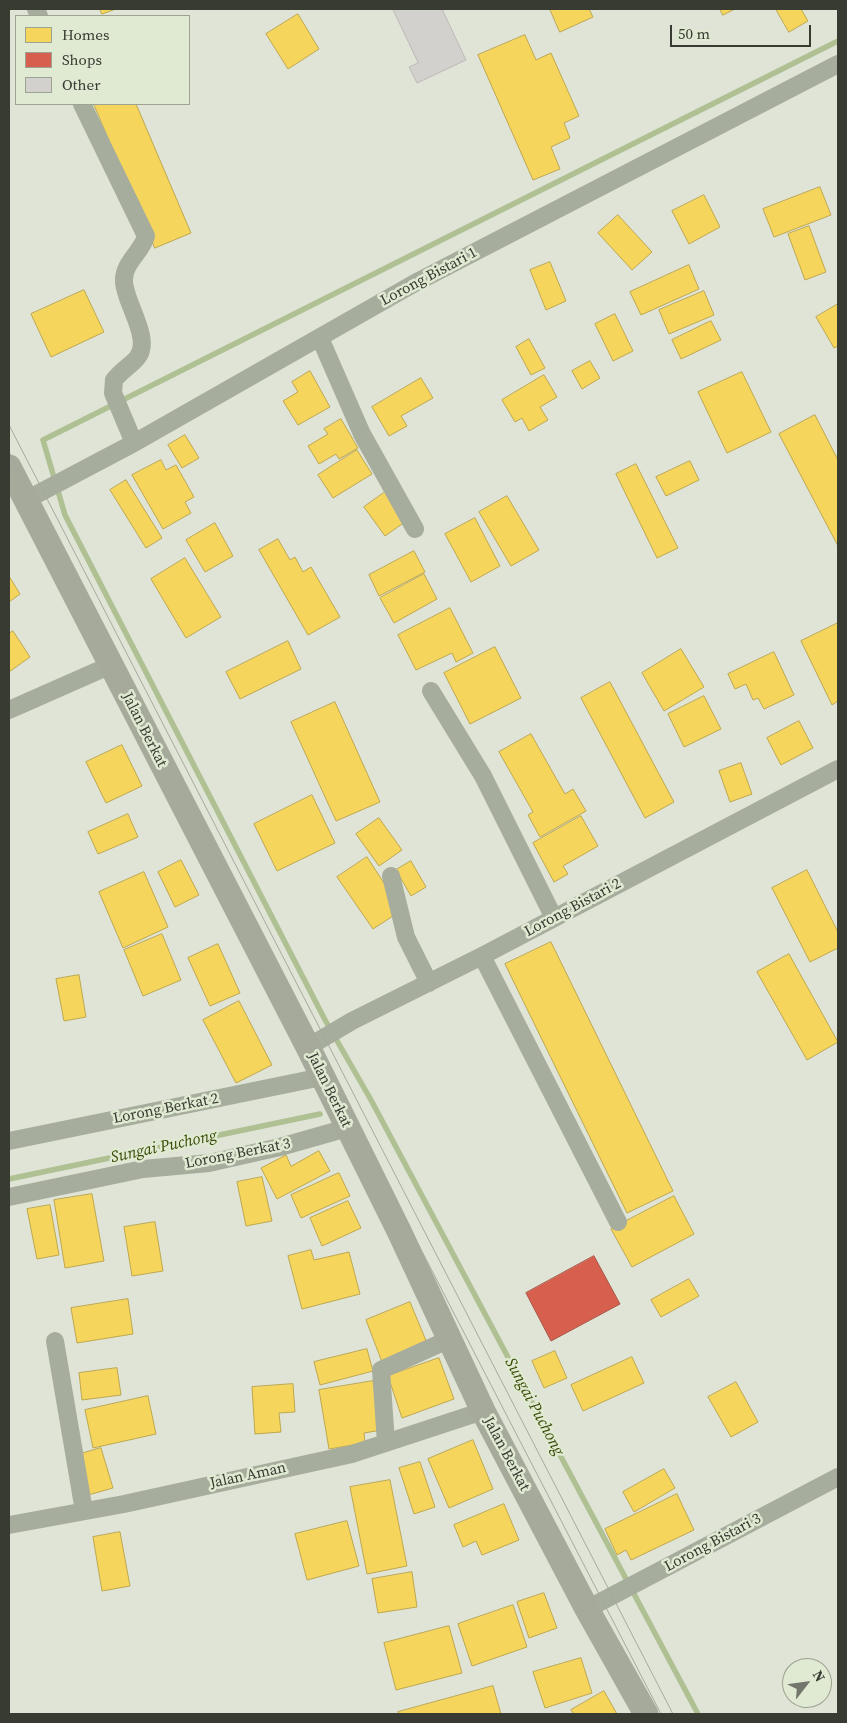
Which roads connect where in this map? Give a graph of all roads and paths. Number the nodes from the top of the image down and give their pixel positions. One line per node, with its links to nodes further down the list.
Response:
1 (838, 64): 3 (street, Lorong Bistari 1)
2 (82, 105): 4 (street)
3 (320, 338): 4 (street, Lorong Bistari 1); 7 (street)
4 (134, 443): 6 (street, Lorong Bistari 1)
5 (9, 467): 6 (street, Jalan Berkat)
6 (33, 496): 8 (street, Jalan Berkat)
7 (415, 529)
8 (111, 665): 10 (street); 16 (street, Jalan Berkat)
9 (431, 691): 13 (street)
10 (9, 710)
11 (838, 769): 13 (street, Lorong Bistari 2)
12 (391, 876): 15 (street)
13 (554, 918): 14 (street, Lorong Bistari 2)
14 (482, 956): 15 (street, Lorong Bistari 2); 21 (street)
15 (429, 983): 16 (street, Lorong Bistari 2)
16 (314, 1042): 17 (street, Jalan Berkat)
17 (322, 1077): 18 (street, Jalan Berkat); 19 (street, Lorong Berkat 2)
18 (347, 1128): 20 (street, Lorong Berkat 3); 22 (street, Jalan Berkat)
19 (9, 1140)
20 (9, 1197)
21 (618, 1222)
22 (450, 1339): 24 (street, Jalan Berkat); 25 (street)
23 (55, 1341): 27 (street)
24 (483, 1411): 25 (street, Jalan Aman); 29 (street, Jalan Berkat)
25 (386, 1443): 27 (street, Jalan Aman)
26 (838, 1478): 29 (street, Lorong Bistari 3)
27 (84, 1511): 28 (street, Jalan Aman)
28 (9, 1525)
29 (587, 1609): 30 (street, Jalan Berkat)
30 (646, 1714)

